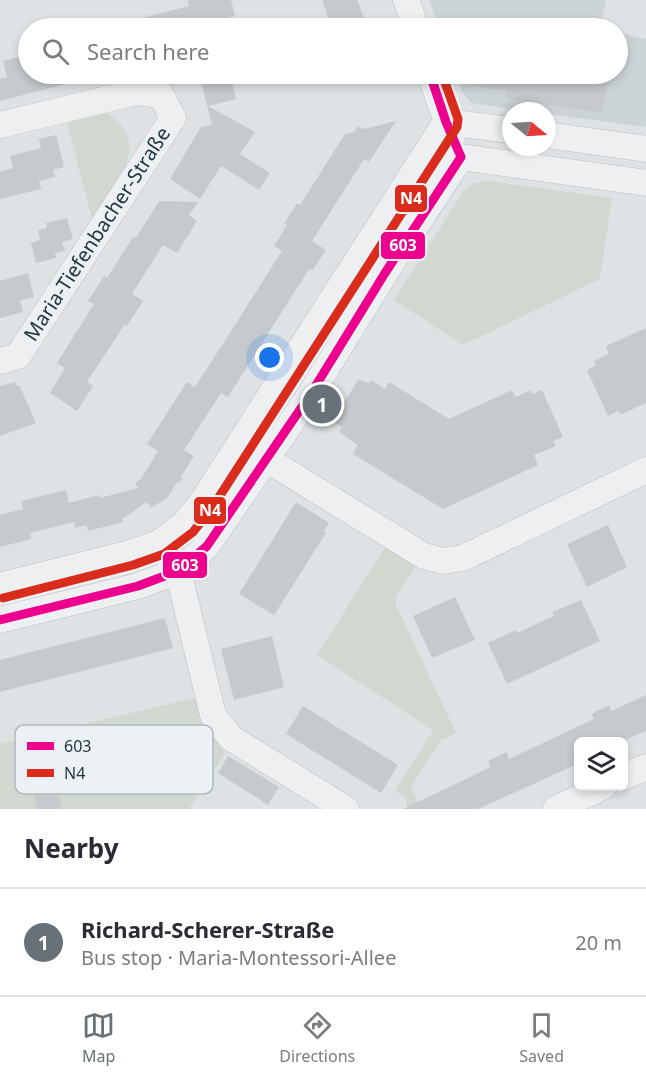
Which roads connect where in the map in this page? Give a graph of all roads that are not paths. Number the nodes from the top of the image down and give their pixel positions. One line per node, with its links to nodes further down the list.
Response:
1 (406, 0): 2 (street)
2 (412, 18)
3 (433, 84): 4 (street)
4 (446, 122): 6 (street); 9 (street); 14 (street)
5 (0, 125): 11 (street, Maria-Tiefenbacher-Straße)
6 (502, 129)
7 (556, 136): 8 (street)
8 (646, 149)
9 (460, 156): 10 (street); 12 (street)
10 (646, 183)
11 (0, 361)
12 (266, 459): 13 (street); 15 (street)
13 (646, 470)
14 (159, 543): 15 (street); 16 (street)
15 (178, 571): 17 (street); 21 (street)
16 (0, 586)
17 (0, 620)
18 (646, 767): 19 (street)
19 (628, 775)
20 (594, 791): 22 (street)
21 (346, 809)
22 (556, 809)

